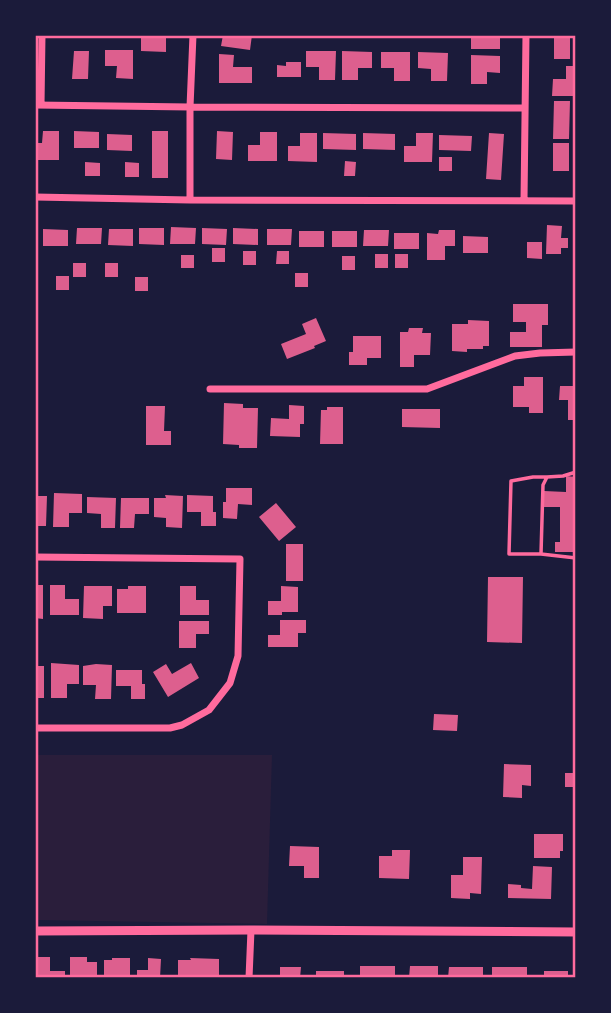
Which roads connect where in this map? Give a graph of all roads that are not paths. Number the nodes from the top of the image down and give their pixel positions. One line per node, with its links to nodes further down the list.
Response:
1 (42, 35): 4 (street)
2 (193, 35): 5 (street)
3 (526, 35): 6 (street)
4 (38, 105): 5 (street)
5 (190, 107): 6 (street); 8 (street)
6 (525, 108): 9 (street)
7 (35, 197): 8 (street)
8 (190, 200): 9 (street)
9 (524, 200): 10 (street)
10 (576, 201)
11 (576, 352): 12 (street)
12 (209, 388)
13 (576, 472): 14 (lane)
14 (547, 477): 15 (lane); 15 (lane)
15 (541, 554): 17 (lane)
16 (35, 556): 18 (street)
17 (576, 558)
18 (35, 728)
19 (251, 930): 20 (street); 21 (street); 22 (street)
20 (35, 931)
21 (576, 932)
22 (249, 978)

